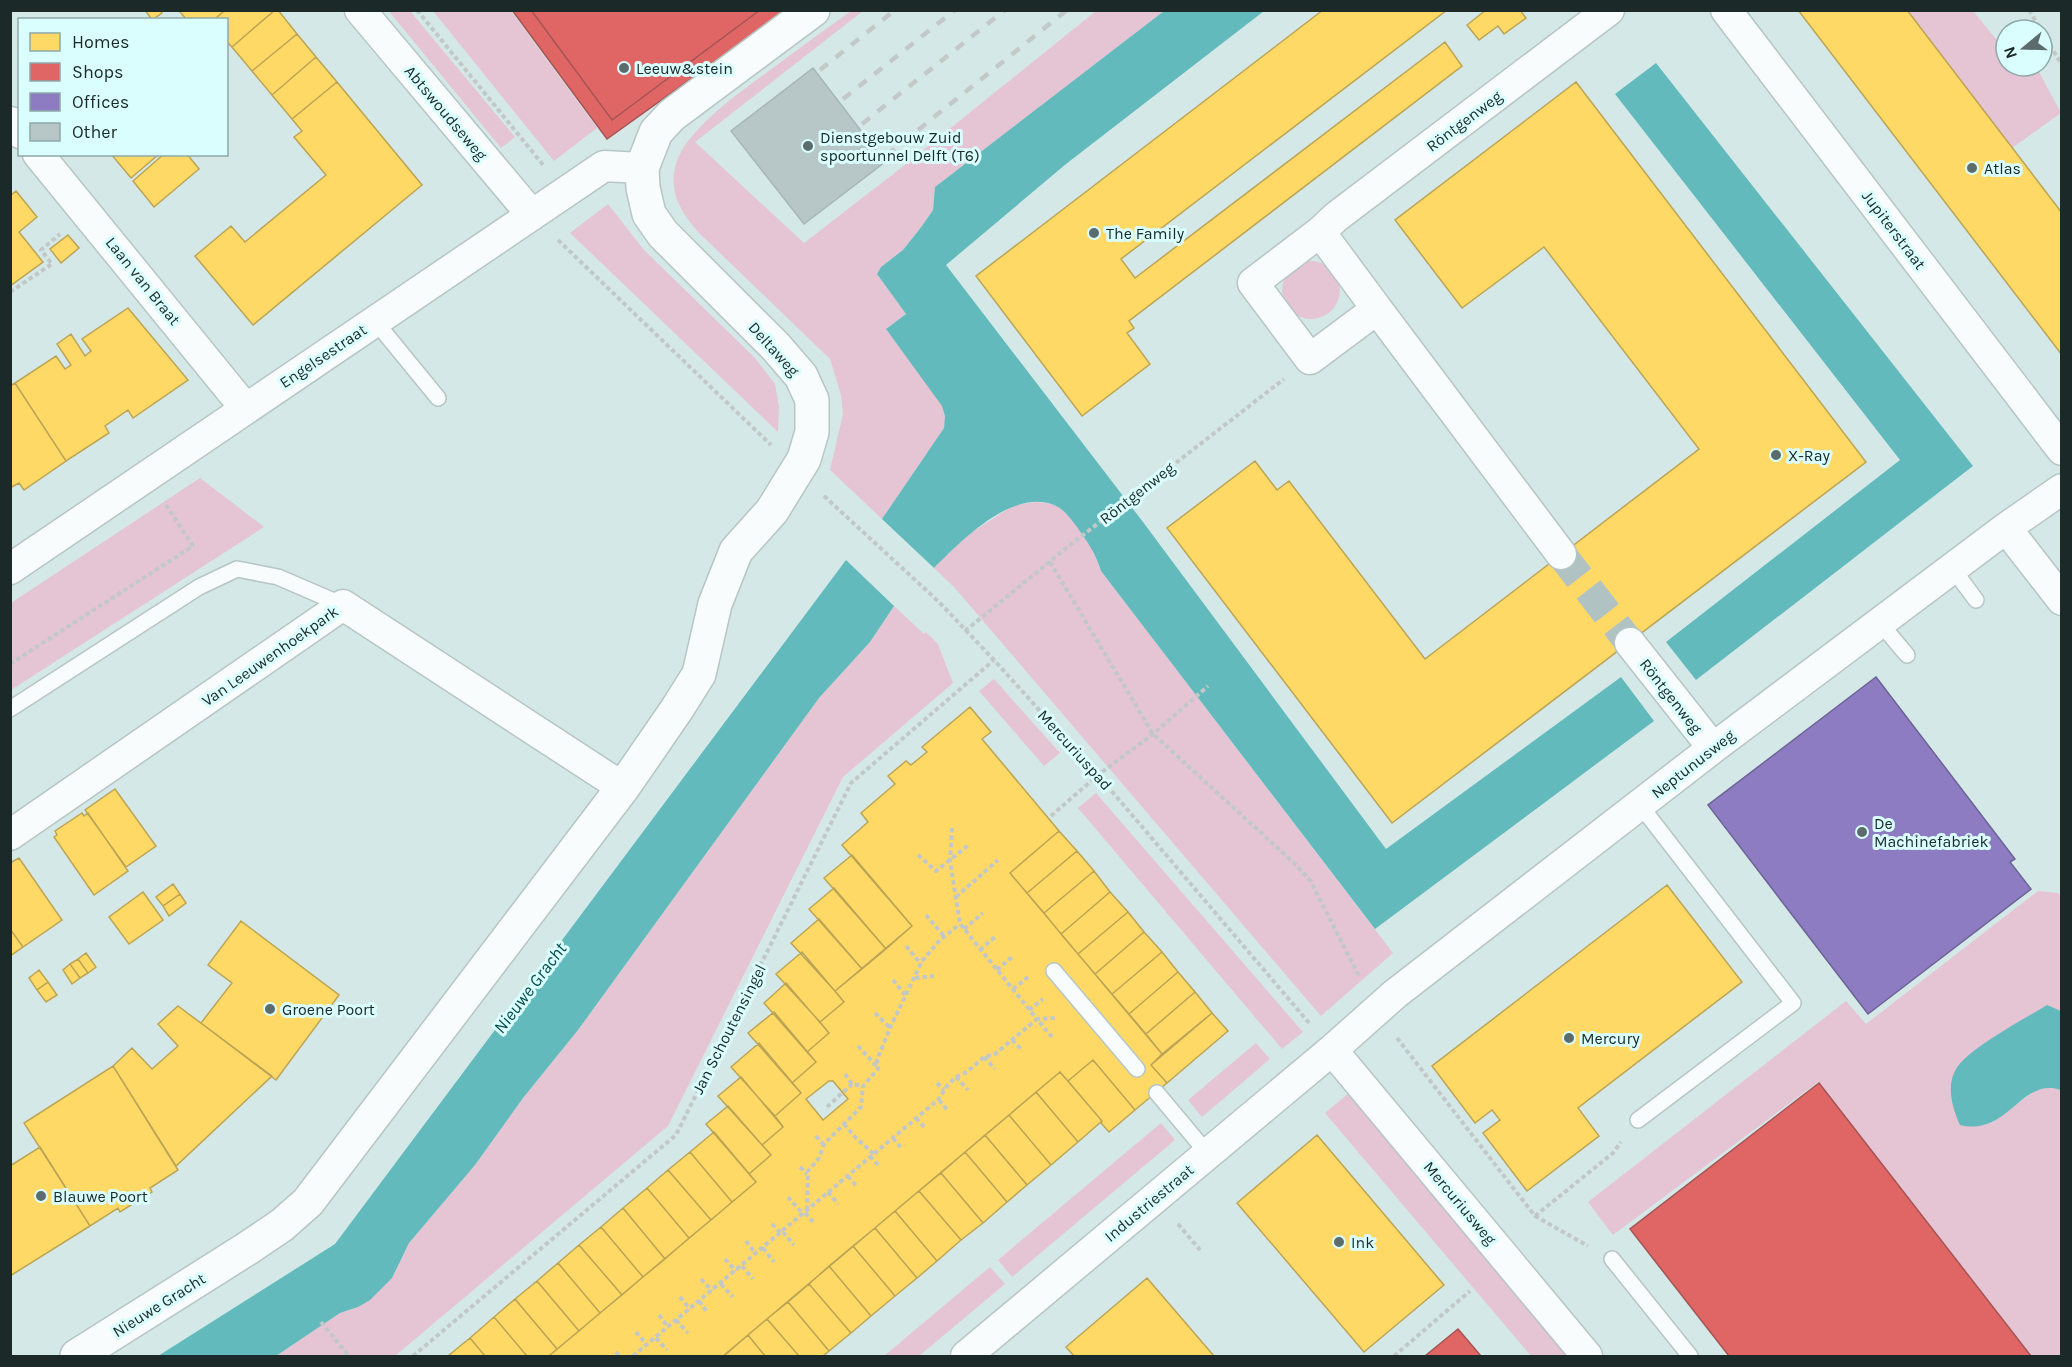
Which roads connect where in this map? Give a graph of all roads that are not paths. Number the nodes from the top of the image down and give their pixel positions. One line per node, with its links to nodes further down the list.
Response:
1 (360, 10): 7 (street, Abtswoudseweg)
2 (813, 10): 6 (street, Deltaweg)
3 (1609, 10): 8 (street, Röntgenweg)
4 (1726, 10): 13 (street, Jupiterstraat)
5 (40, 156): 12 (street, Laan van Braat)
6 (642, 168): 7 (street, Engelsestraat); 14 (street, Deltaweg)
7 (532, 215): 10 (street, Engelsestraat)
8 (1320, 232): 9 (street); 9 (street, Röntgenweg)
9 (1377, 309): 17 (street)
10 (375, 321): 11 (lane); 12 (street, Engelsestraat)
11 (438, 398)
12 (246, 409): 18 (street, Engelsestraat)
13 (2061, 450)
14 (797, 470): 28 (street, Nieuwe Gracht)
15 (2061, 489): 16 (street, Neptunusweg)
16 (2006, 528): 19 (street, Neptunusweg); 21 (street)
17 (1561, 554)
18 (10, 568)
19 (1953, 568): 20 (lane); 23 (street, Neptunusweg)
20 (1976, 600)
21 (2061, 600)
22 (343, 605): 26 (lane); 28 (street, Van Leeuwenhoekpark); 30 (street, Van Leeuwenhoekpark)
23 (1880, 622): 25 (lane); 27 (street, Neptunusweg)
24 (1630, 643): 27 (street, Röntgenweg)
25 (1907, 655)
26 (10, 709)
27 (1713, 748): 29 (street, Neptunusweg)
28 (624, 786): 38 (street, Nieuwe Gracht)
29 (1640, 805): 32 (street, Neptunusweg); 35 (lane)
30 (10, 835)
31 (1054, 971): 33 (lane)
32 (1332, 1050): 36 (street, Industriestraat); 40 (street, Mercuriusweg)
33 (1137, 1069)
34 (1156, 1093): 36 (lane)
35 (1638, 1120)
36 (1208, 1154): 39 (street, Industriestraat)
37 (1612, 1259): 41 (lane)
38 (77, 1356)
39 (966, 1356)
40 (1587, 1356)
41 (1690, 1356)

